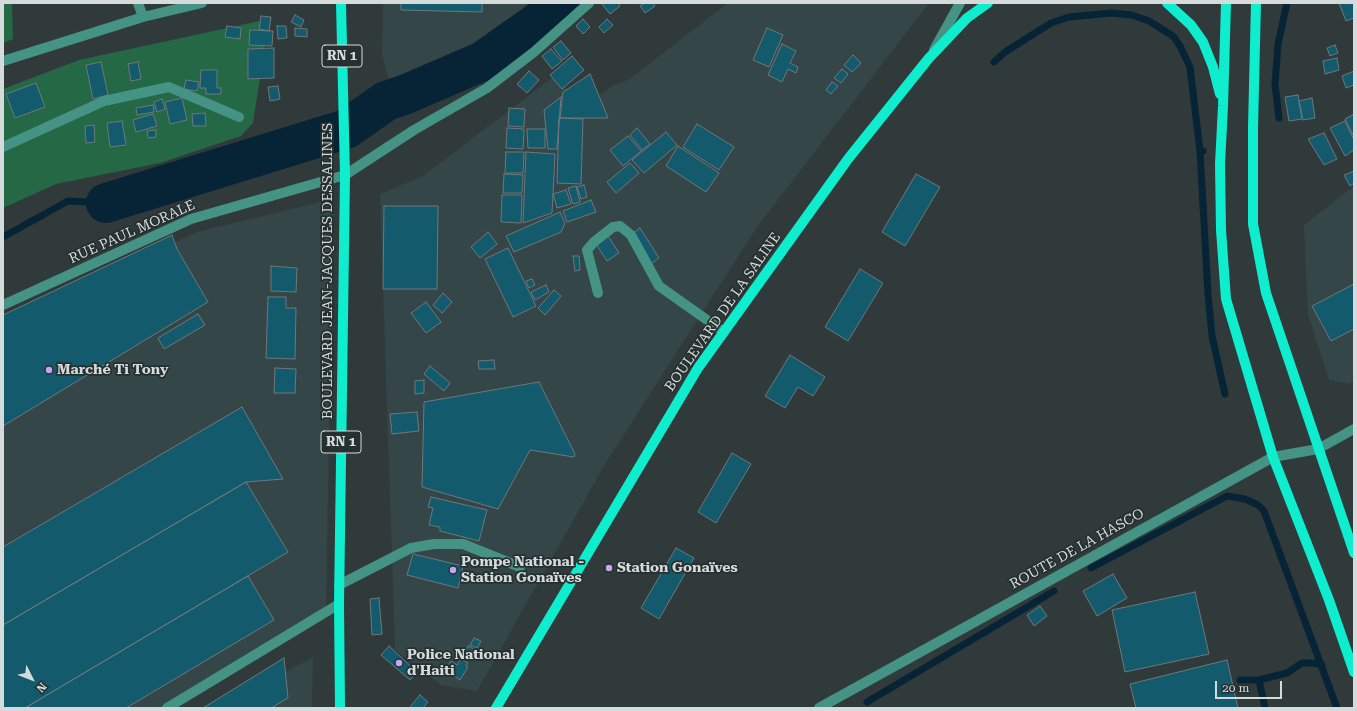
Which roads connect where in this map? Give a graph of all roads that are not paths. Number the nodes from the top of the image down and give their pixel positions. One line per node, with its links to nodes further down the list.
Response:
1 (138, 3): 10 (street)
2 (202, 3): 10 (street)
3 (341, 3): 16 (main road, BOULEVARD JEAN-JACQUES DESSALINES / RN 1)
4 (589, 3): 16 (street, RUE PAUL MORALE)
5 (960, 3): 11 (street)
6 (988, 3): 11 (main road, BOULEVARD DE LA SALINE)
7 (1168, 3): 13 (main road)
8 (1226, 3): 13 (main road)
9 (1256, 3): 21 (main road)
10 (143, 17): 12 (street)
11 (929, 58): 19 (main road, BOULEVARD DE LA SALINE)
12 (3, 61)
13 (1223, 106): 22 (main road)
14 (239, 117): 15 (street)
15 (3, 147)
16 (345, 175): 18 (street, RUE PAUL MORALE); 26 (main road, BOULEVARD JEAN-JACQUES DESSALINES / RN 1)
17 (598, 293): 19 (street)
18 (3, 305)
19 (724, 332): 31 (main road, BOULEVARD DE LA SALINE)
20 (1354, 430): 21 (street, ROUTE DE LA HASCO)
21 (1318, 449): 22 (street, ROUTE DE LA HASCO); 23 (main road)
22 (1273, 457): 28 (main road); 32 (street, ROUTE DE LA HASCO)
23 (1351, 536): 24 (main road)
24 (1354, 553)
25 (520, 567): 26 (street)
26 (339, 585): 27 (main road, BOULEVARD JEAN-JACQUES DESSALINES / RN 1)
27 (339, 604): 29 (street); 30 (main road, BOULEVARD JEAN-JACQUES DESSALINES / RN 1)
28 (1354, 672)
29 (167, 708)
30 (340, 708)
31 (496, 708)
32 (819, 708)

